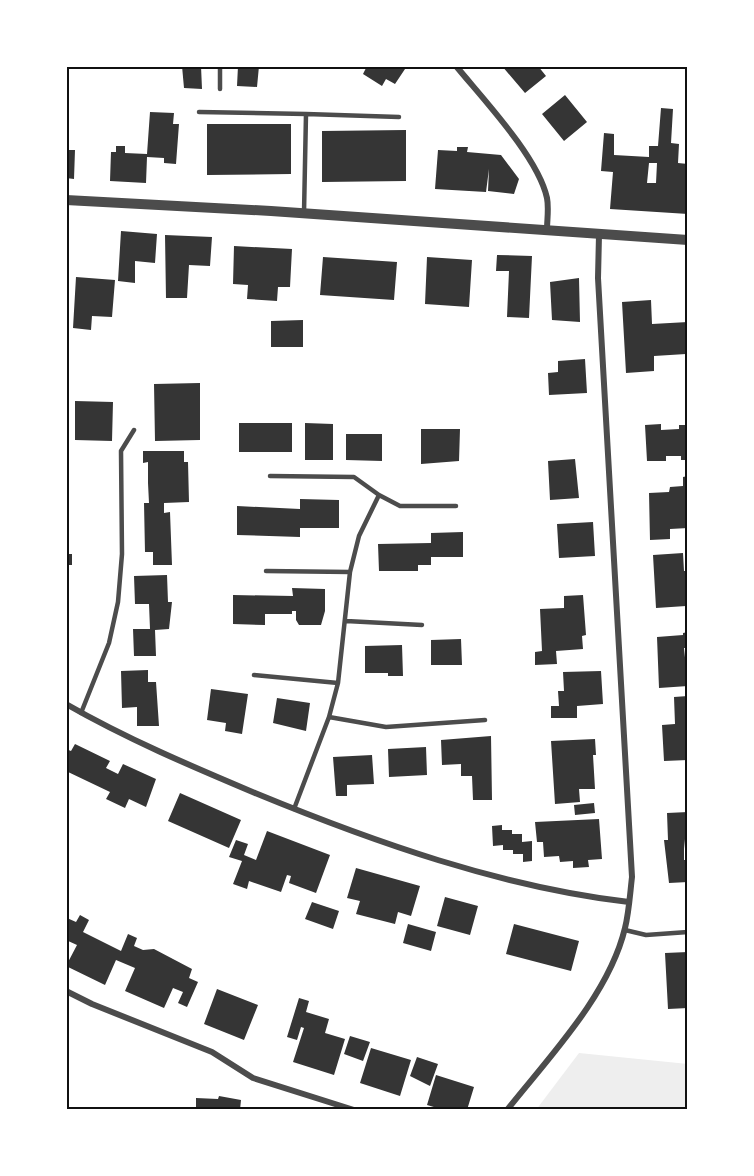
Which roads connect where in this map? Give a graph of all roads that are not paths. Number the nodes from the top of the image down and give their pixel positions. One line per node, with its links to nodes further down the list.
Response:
1 (220, 66): 3 (lane)
2 (456, 66): 9 (street)
3 (220, 89)
4 (199, 112): 5 (lane)
5 (306, 114): 6 (lane); 8 (lane)
6 (399, 117)
7 (66, 200): 8 (street)
8 (304, 213): 9 (street)
9 (547, 230): 10 (street)
10 (599, 235): 11 (street); 27 (street)
11 (688, 240)
12 (134, 430): 23 (lane)
13 (270, 476): 14 (lane)
14 (379, 495): 15 (lane); 17 (lane)
15 (456, 506)
16 (266, 571): 17 (lane)
17 (350, 572): 18 (lane)
18 (346, 621): 19 (lane); 21 (lane)
19 (422, 625)
20 (254, 675): 21 (lane)
21 (338, 683): 24 (lane)
22 (66, 704): 23 (street)
23 (81, 713): 26 (street)
24 (329, 717): 25 (lane); 26 (lane)
25 (485, 720)
26 (294, 809): 27 (street)
27 (629, 902): 28 (street)
28 (625, 930): 29 (lane); 33 (street)
29 (688, 932)
30 (66, 991): 31 (street)
31 (342, 1108): 32 (street)
32 (354, 1110)
33 (507, 1110)

